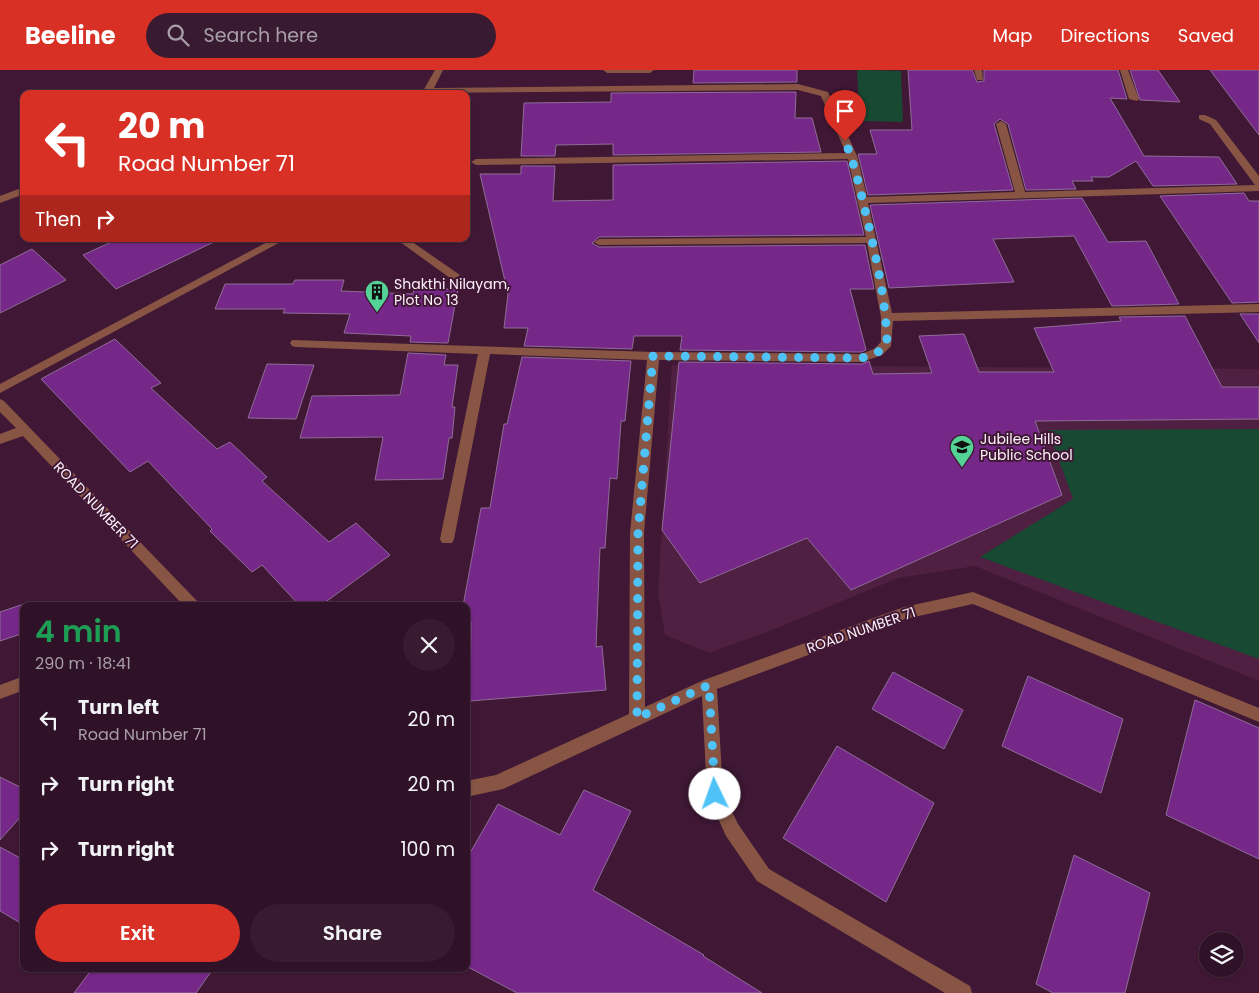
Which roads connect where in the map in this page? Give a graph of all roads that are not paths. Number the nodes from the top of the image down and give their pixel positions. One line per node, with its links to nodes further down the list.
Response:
1 (439, 70): 5 (street)
2 (607, 70): 3 (street)
3 (650, 70)
4 (1124, 70): 7 (street)
5 (429, 90)
6 (470, 91): 10 (street)
7 (1134, 99)
8 (1202, 116): 12 (street)
9 (1001, 124): 15 (street)
10 (852, 156): 11 (street); 17 (street)
11 (476, 162)
12 (1259, 183)
13 (1259, 188): 15 (street)
14 (20, 192): 16 (street)
15 (1021, 196): 17 (street)
16 (0, 200)
17 (863, 200): 18 (street)
18 (872, 240): 21 (street); 24 (street)
19 (275, 242): 28 (street)
20 (405, 242): 22 (street)
21 (599, 242)
22 (454, 275)
23 (1259, 308): 24 (street)
24 (886, 317): 27 (street)
25 (296, 343): 26 (street)
26 (485, 350): 27 (street); 32 (street)
27 (653, 356): 38 (street)
28 (0, 389)
29 (0, 404): 30 (street, ROAD NUMBER 71)
30 (25, 430): 31 (street); 33 (street, ROAD NUMBER 71)
31 (0, 439)
32 (447, 539)
33 (189, 602)
34 (20, 684): 36 (street)
35 (709, 685): 37 (street, ROAD NUMBER 71); 38 (street, ROAD NUMBER 71); 40 (street)
36 (0, 692)
37 (1259, 715)
38 (637, 718): 39 (street, ROAD NUMBER 71)
39 (470, 788)
40 (963, 993)

